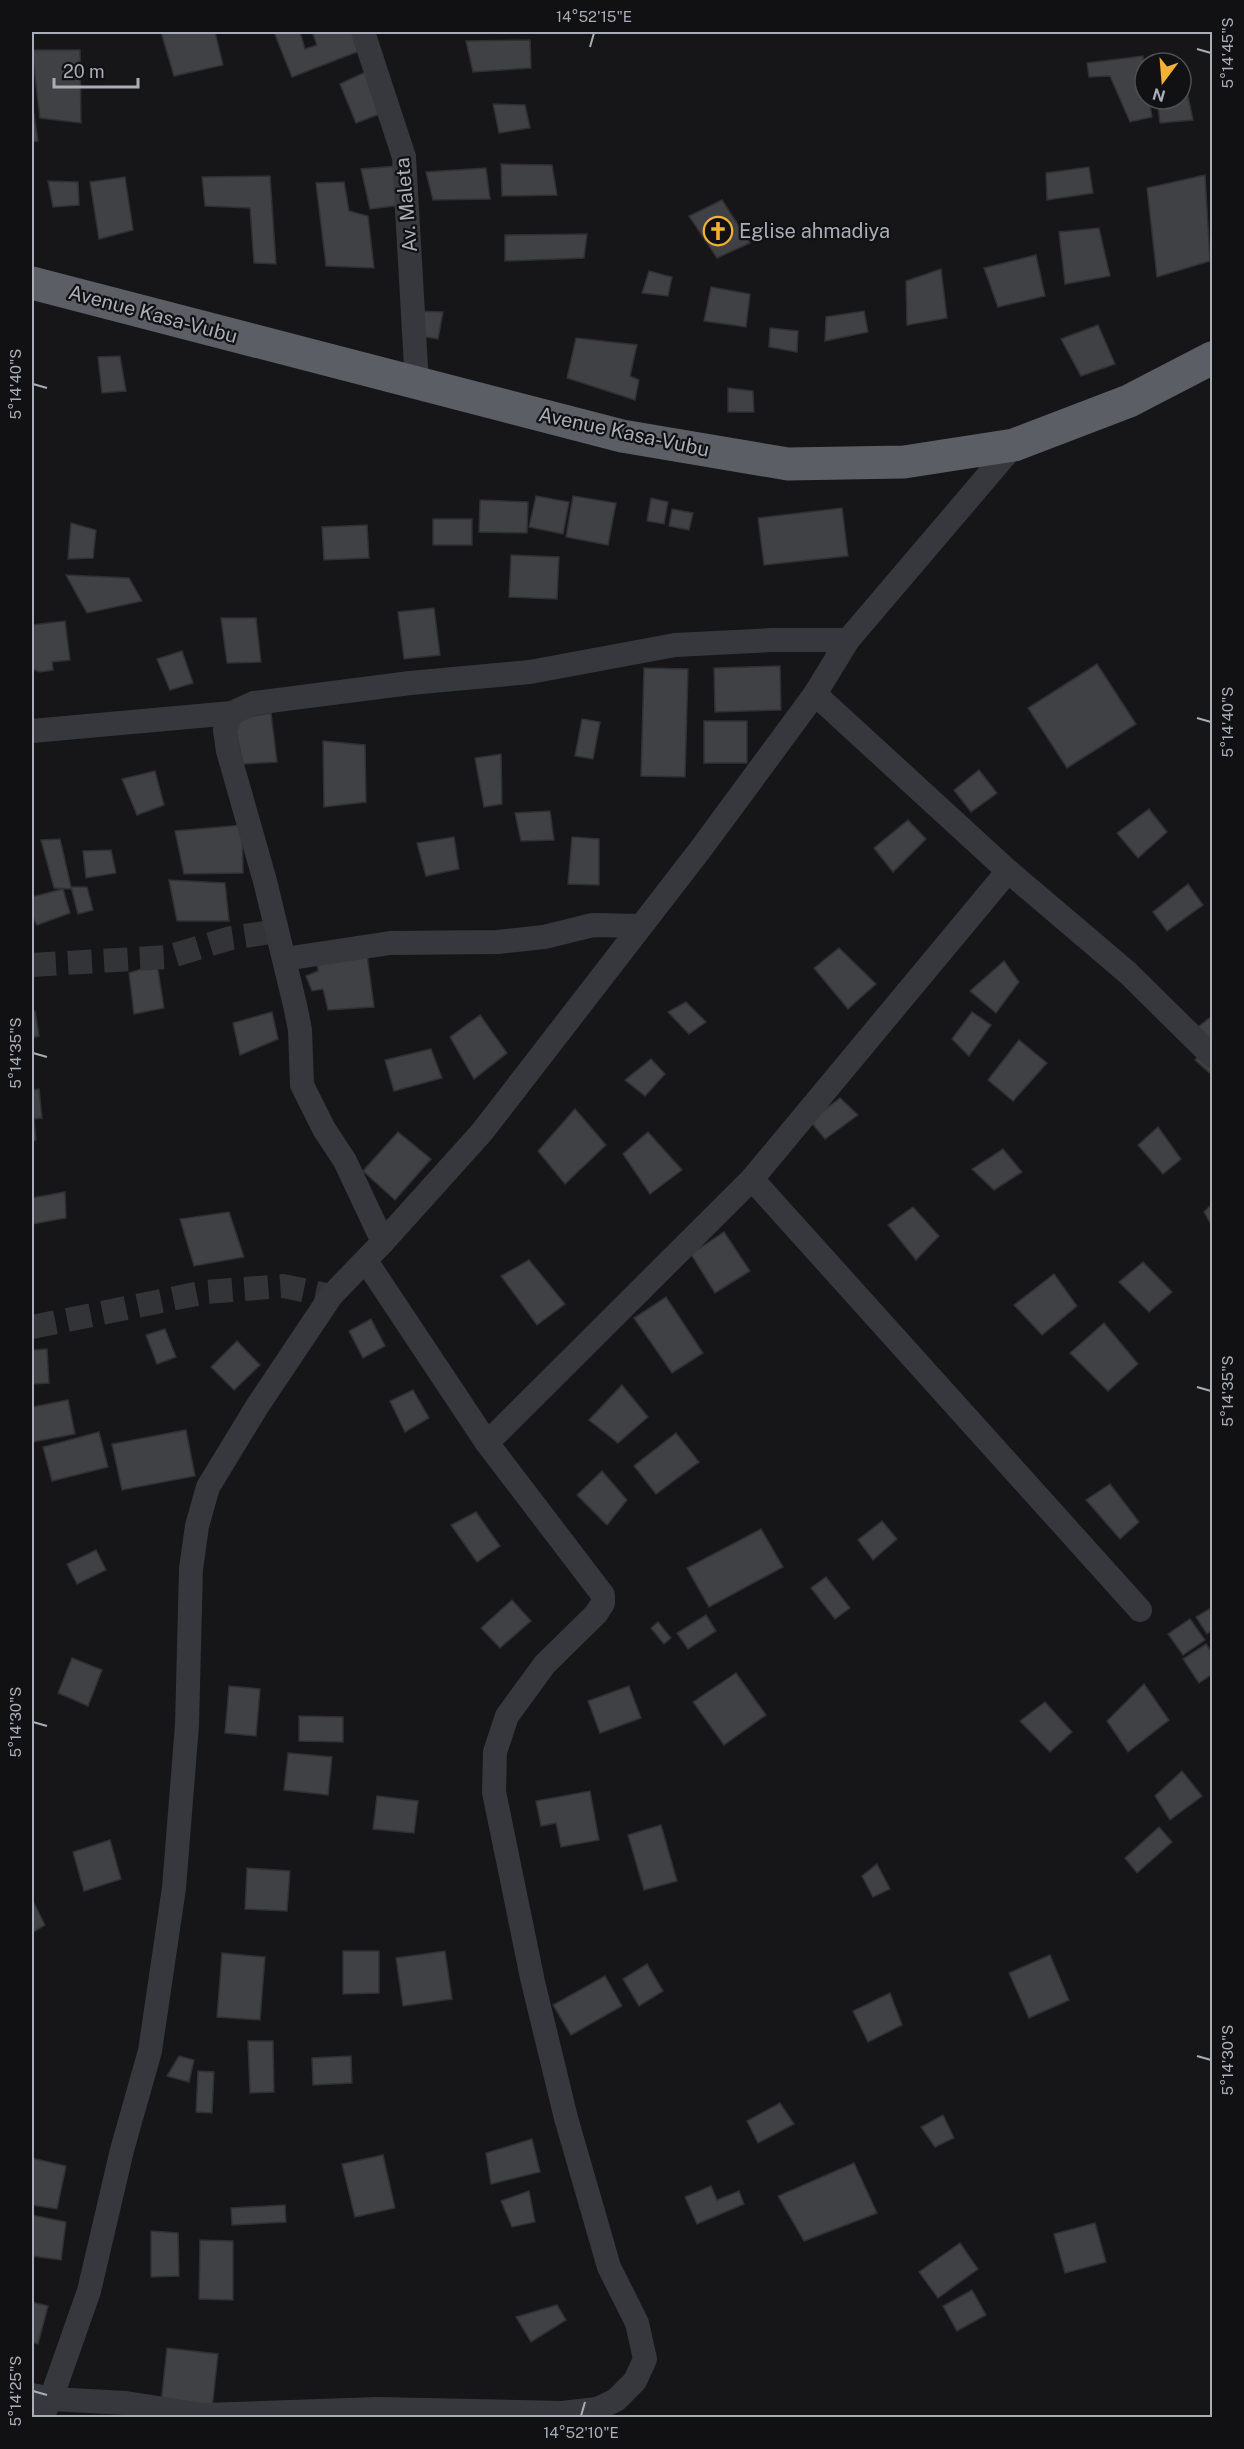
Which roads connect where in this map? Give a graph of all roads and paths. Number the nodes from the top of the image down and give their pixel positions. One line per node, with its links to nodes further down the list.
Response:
1 (363, 32): 4 (street, Av. Maleta)
2 (32, 283): 4 (highway, Avenue Kasa-Vubu)
3 (1212, 358): 5 (highway, Avenue Kasa-Vubu)
4 (417, 384): 5 (highway, Avenue Kasa-Vubu)
5 (1014, 445): 6 (street)
6 (848, 640): 7 (street); 8 (street)
7 (815, 694): 10 (street); 11 (street)
8 (232, 713): 9 (street); 12 (street)
9 (32, 731)
10 (1008, 871): 13 (street); 14 (street)
11 (640, 926): 12 (street); 15 (street)
12 (285, 959): 15 (street)
13 (1212, 1056)
14 (752, 1179): 17 (street); 18 (street)
15 (383, 1242): 16 (street)
16 (366, 1261): 17 (street); 19 (street)
17 (487, 1443): 19 (street)
18 (1140, 1610)
19 (41, 2404)

